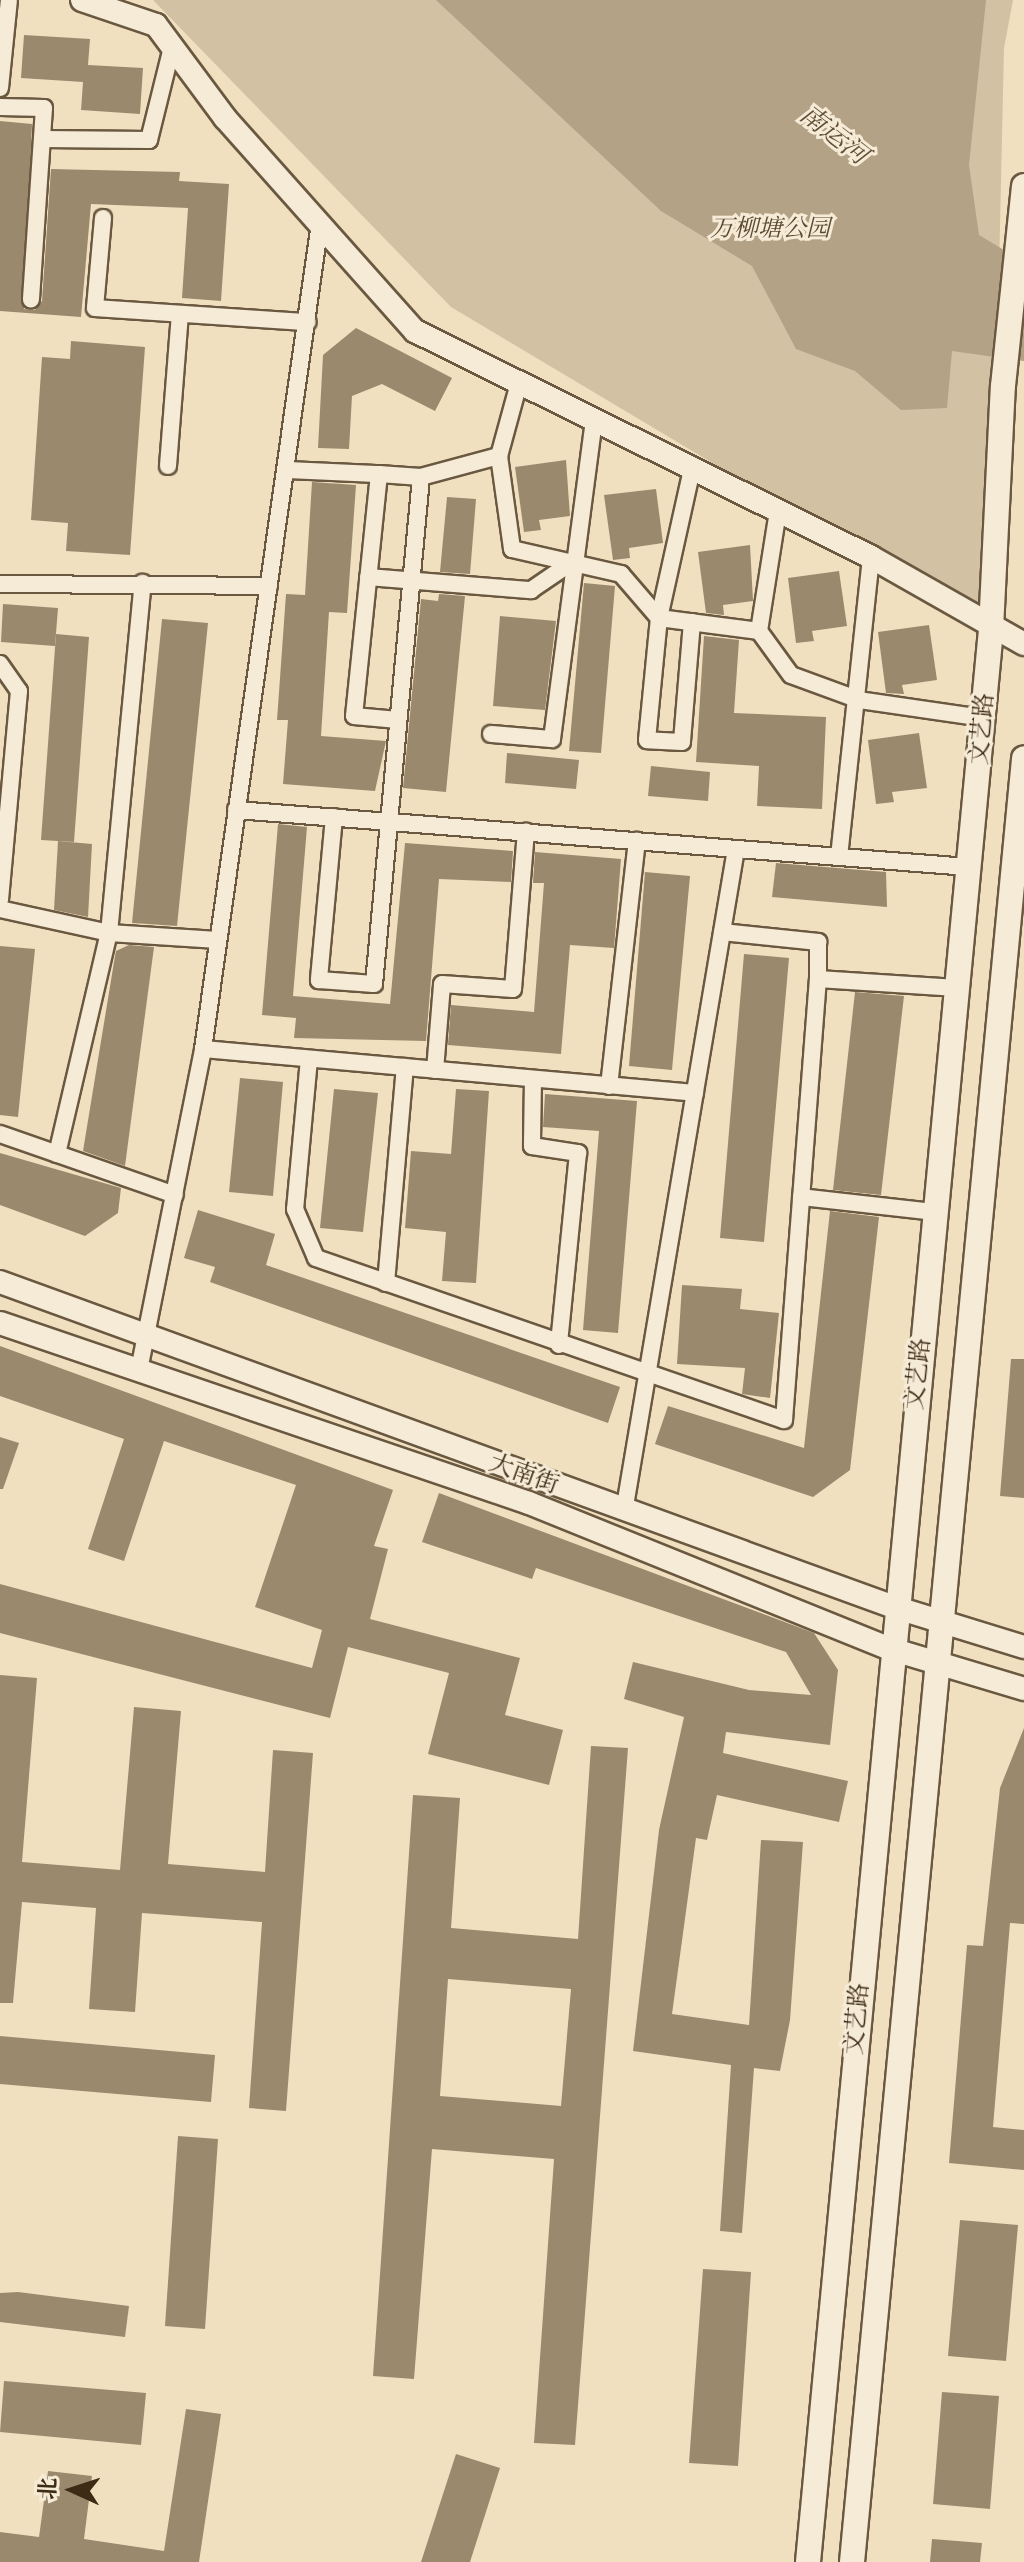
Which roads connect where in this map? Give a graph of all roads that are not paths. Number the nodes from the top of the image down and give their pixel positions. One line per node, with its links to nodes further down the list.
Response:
1 (9, 0): 4 (street)
2 (82, 0): 3 (street)
3 (172, 47): 6 (street); 9 (street)
4 (0, 88)
5 (0, 107): 6 (street)
6 (42, 139): 10 (street)
7 (1024, 186): 31 (main road, 文艺路)
8 (103, 218): 11 (street)
9 (320, 223): 12 (street); 13 (street)
10 (31, 300)
11 (180, 315): 12 (street); 16 (street)
12 (308, 322): 18 (street)
13 (519, 383): 14 (street); 15 (street)
14 (594, 420): 17 (street); 23 (street)
15 (499, 456): 20 (street); 23 (street)
16 (168, 466)
17 (692, 469): 21 (street); 29 (street)
18 (290, 470): 19 (street); 28 (street)
19 (379, 474): 20 (street); 24 (street)
20 (421, 477): 25 (street)
21 (778, 511): 22 (street); 32 (street)
22 (871, 557): 31 (street); 35 (street)
23 (572, 562): 25 (street); 29 (street); 38 (street)
24 (368, 577): 25 (street); 37 (street)
25 (411, 581): 37 (street)
26 (143, 583): 27 (street); 28 (street); 51 (street)
27 (0, 584)
28 (269, 586): 40 (street)
29 (659, 618): 30 (street); 30 (street)
30 (692, 622): 32 (street)
31 (991, 629): 33 (street); 36 (main road, 文艺路)
32 (759, 631): 35 (street)
33 (1024, 644)
34 (0, 664): 48 (street)
35 (859, 700): 36 (street); 46 (street)
36 (983, 718): 47 (main road, 文艺路)
37 (398, 720): 42 (street)
38 (491, 734)
39 (1024, 758): 76 (main road, 文艺路)
40 (236, 810): 41 (street); 52 (street)
41 (334, 817): 42 (street); 42 (street)
42 (390, 822): 43 (street)
43 (526, 832): 44 (street); 58 (street)
44 (637, 841): 45 (street); 60 (street)
45 (736, 849): 46 (street); 50 (street)
46 (839, 857): 47 (street)
47 (969, 867): 54 (main road, 文艺路)
48 (0, 900)
49 (0, 909): 51 (street)
50 (722, 932): 53 (street); 61 (street)
51 (109, 933): 52 (street); 63 (street)
52 (218, 940): 55 (street)
53 (818, 979): 54 (street); 65 (street)
54 (957, 988): 66 (main road, 文艺路)
55 (203, 1049): 56 (street); 64 (street)
56 (309, 1059): 57 (street); 68 (street)
57 (405, 1067): 58 (street); 68 (street)
58 (435, 1070): 59 (street)
59 (533, 1079): 60 (street); 71 (street)
60 (609, 1086): 61 (street)
61 (695, 1093): 73 (street)
62 (0, 1134): 63 (street)
63 (57, 1154): 64 (street)
64 (175, 1195): 70 (street)
65 (801, 1197): 66 (street); 73 (street)
66 (934, 1212): 75 (main road, 文艺路)
67 (0, 1282): 70 (street, 大南街)
68 (386, 1283): 71 (street)
69 (0, 1323): 72 (street, 大南街)
70 (149, 1336): 72 (street); 74 (street, 大南街)
71 (559, 1345): 73 (street)
72 (139, 1370): 78 (street, 大南街)
73 (647, 1377): 74 (street)
74 (625, 1506): 75 (street, 大南街)
75 (894, 1607): 76 (street, 大南街); 78 (main road, 文艺路)
76 (937, 1620): 77 (street, 大南街); 79 (main road, 文艺路)
77 (1024, 1647)
78 (891, 1649): 79 (street, 大南街); 81 (main road, 文艺路)
79 (933, 1662): 80 (street, 大南街); 82 (main road, 文艺路)
80 (1024, 1689)
81 (808, 2562)
82 (852, 2562)

